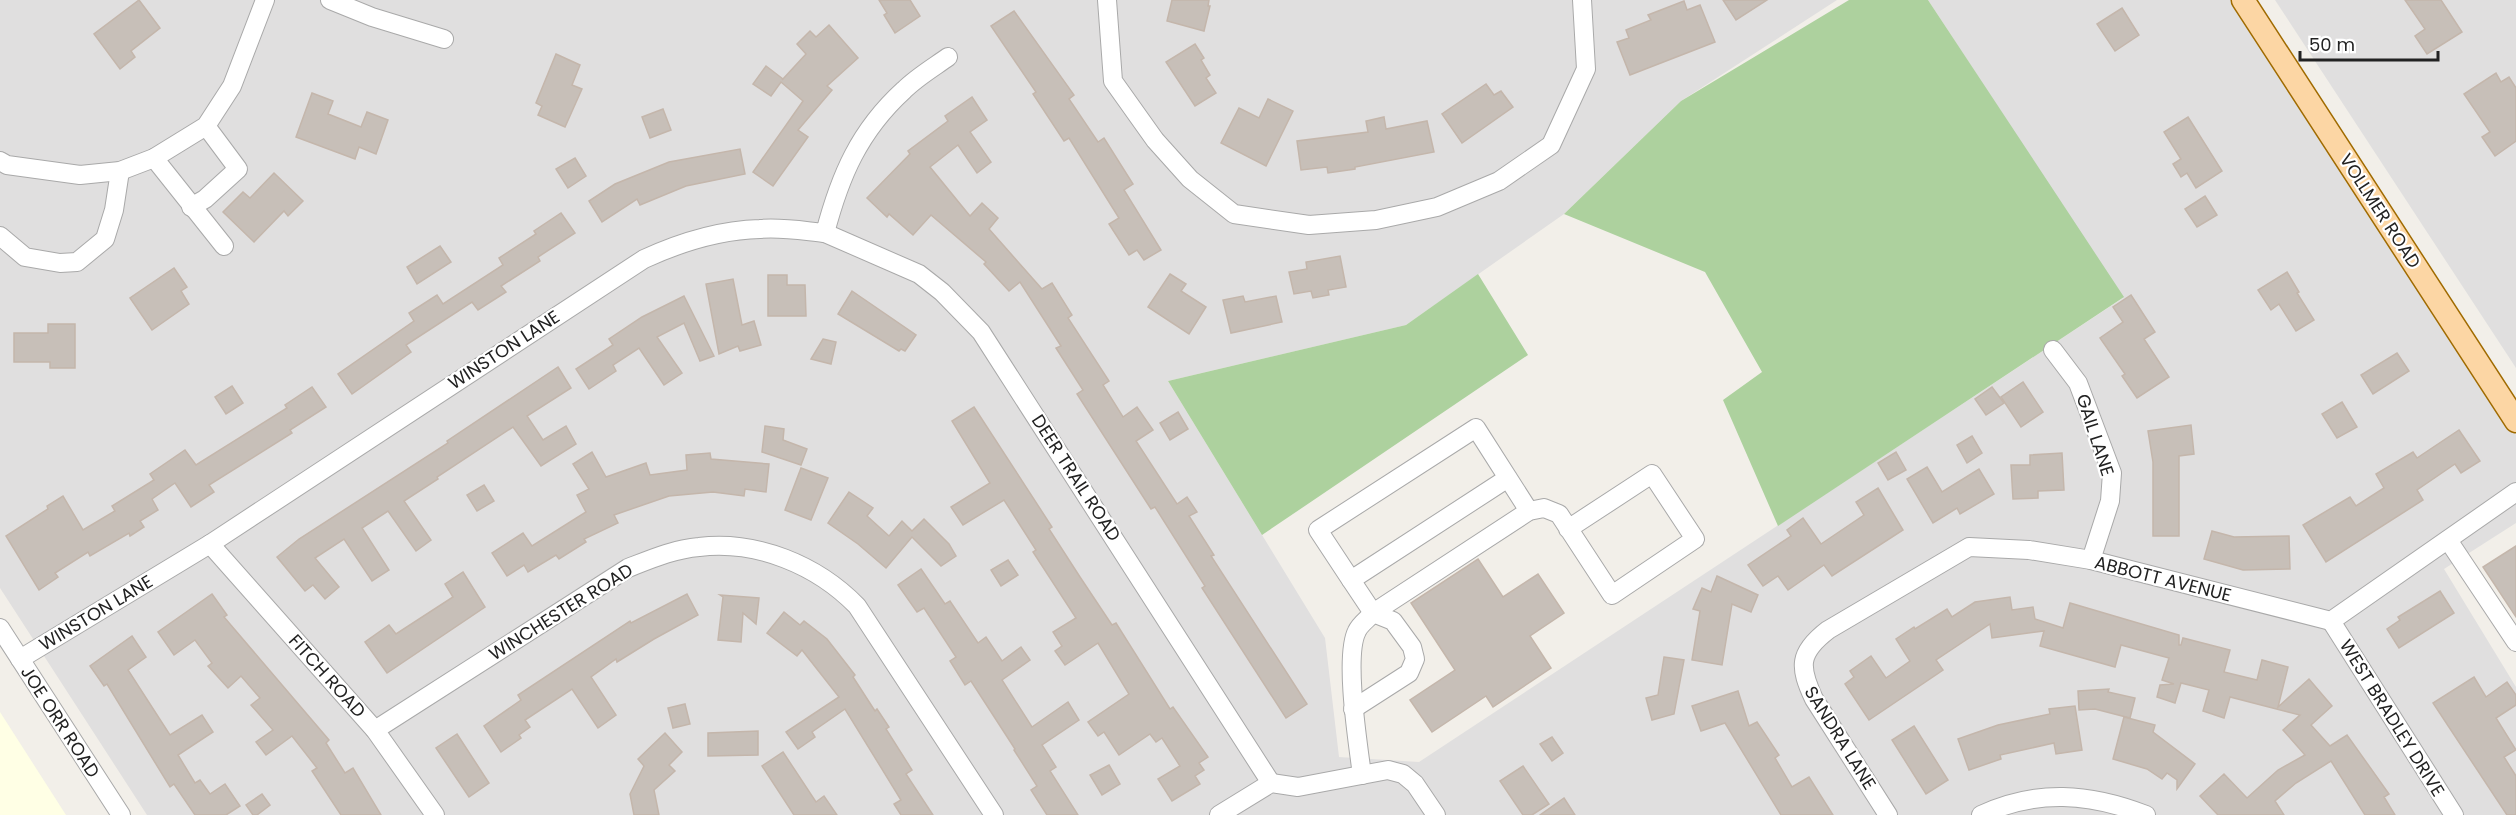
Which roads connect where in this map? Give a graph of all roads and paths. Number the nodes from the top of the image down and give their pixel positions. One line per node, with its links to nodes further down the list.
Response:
1 (265, 0): 8 (street)
2 (330, 0): 6 (street)
3 (1107, 0): 4 (street)
4 (1582, 0)
5 (2243, 0): 17 (main road, VOLLMER ROAD)
6 (444, 39)
7 (948, 57): 13 (street)
8 (206, 126): 9 (street); 12 (street)
9 (153, 158): 11 (street); 12 (street)
10 (2, 168): 11 (street)
11 (120, 171): 14 (street)
12 (191, 207): 15 (street)
13 (825, 233): 23 (street, WINSTON LANE); 35 (street, DEER TRAIL ROAD)
14 (0, 236)
15 (224, 246)
16 (2053, 350): 24 (street, GAIL LANE)
17 (2516, 421)
18 (1508, 478): 20 (street); 25 (street); 25 (street)
19 (2516, 492): 22 (street)
20 (1529, 511): 21 (street); 26 (street)
21 (1568, 528): 21 (street)
22 (2448, 540): 27 (street); 29 (street)
23 (210, 544): 31 (street, WINSTON LANE); 33 (street, FITCH ROAD)
24 (2091, 560): 27 (street, ABBOTT AVENUE); 30 (street, ABBOTT AVENUE)
25 (1351, 580): 26 (street)
26 (1373, 613): 32 (street); 32 (street)
27 (2331, 621): 44 (street, WEST BRADLEY DRIVE)
28 (0, 628): 31 (street, JOE ORR ROAD)
29 (2516, 642)
30 (1803, 657): 41 (street, SANDRA LANE)
31 (20, 659): 36 (street, JOE ORR ROAD)
32 (1353, 709): 34 (street)
33 (375, 730): 37 (street, FITCH ROAD); 38 (street, WINCHESTER ROAD)
34 (1362, 775): 35 (street); 40 (street)
35 (1271, 783): 39 (street)
36 (121, 815)
37 (435, 815)
38 (994, 815)
39 (1220, 815)
40 (1436, 815)
41 (1888, 815)
42 (1981, 815): 43 (street)
43 (2146, 815)
44 (2454, 815)

